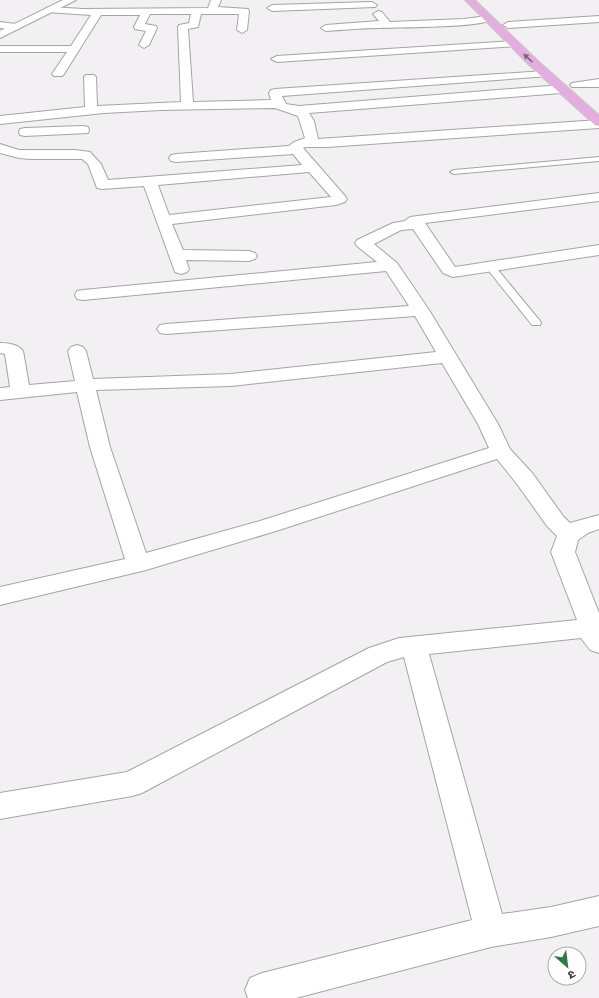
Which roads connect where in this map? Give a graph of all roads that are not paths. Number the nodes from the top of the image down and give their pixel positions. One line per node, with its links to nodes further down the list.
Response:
1 (71, 0): 8 (street)
2 (216, 0): 9 (street)
3 (470, 0): 13 (main road)
4 (483, 0): 17 (main road)
5 (370, 3): 6 (street); 15 (street)
6 (307, 4): 7 (street)
7 (272, 8)
8 (50, 10): 10 (street); 18 (street)
9 (212, 10): 12 (street); 20 (street)
10 (98, 12): 11 (street); 25 (street)
11 (146, 12): 12 (street); 22 (street)
12 (196, 12): 37 (street)
13 (487, 19): 15 (street); 23 (main road)
14 (599, 19): 17 (street)
15 (384, 24): 19 (street)
16 (0, 25): 18 (street)
17 (508, 25): 29 (main road)
18 (16, 27): 21 (street)
19 (326, 28)
20 (242, 30)
21 (0, 35)
22 (144, 44)
23 (514, 44): 26 (street); 29 (main road, one-way to 23)
24 (0, 49): 25 (street)
25 (73, 49): 28 (street)
26 (277, 59)
27 (51, 62): 28 (street)
28 (65, 62): 30 (street)
29 (547, 68): 35 (main road); 38 (street)
30 (58, 74)
31 (565, 76): 34 (main road)
32 (90, 77): 39 (street)
33 (599, 83): 34 (street)
34 (576, 85): 36 (main road)
35 (561, 89): 40 (street); 42 (main road)
36 (590, 96)
37 (187, 106): 38 (street); 39 (street)
38 (278, 108): 40 (street)
39 (91, 110): 41 (street)
40 (296, 110): 45 (street)
41 (0, 120)
42 (599, 123): 45 (street)
43 (83, 130): 44 (street)
44 (10, 133)
45 (309, 142): 47 (street)
46 (0, 148): 52 (street)
47 (297, 150): 48 (street); 50 (street)
48 (176, 158)
49 (599, 159): 51 (lane)
50 (313, 168): 52 (street); 54 (street)
51 (454, 172)
52 (150, 182): 54 (street)
53 (599, 196): 55 (street)
54 (163, 220): 57 (street)
55 (415, 220): 59 (street); 60 (street)
56 (599, 250): 60 (street)
57 (177, 255): 58 (street); 61 (street)
58 (249, 256)
59 (391, 266): 61 (street); 63 (street)
60 (490, 266): 64 (lane)
61 (186, 285): 62 (street)
62 (83, 295)
63 (420, 310): 65 (street); 68 (street)
64 (536, 323)
65 (166, 329)
66 (0, 348): 70 (street)
67 (77, 351): 69 (street)
68 (446, 356): 69 (street); 72 (street)
69 (84, 385): 70 (street); 75 (street)
70 (20, 392): 71 (street)
71 (0, 394)
72 (501, 451): 74 (street); 75 (street)
73 (599, 522): 74 (street)
74 (569, 535): 77 (street)
75 (138, 564): 76 (street)
76 (0, 596)
77 (593, 636): 78 (street)
78 (414, 648): 79 (street); 81 (street)
79 (0, 806)
80 (599, 911): 81 (street)
81 (491, 931): 82 (street)
82 (262, 990)

